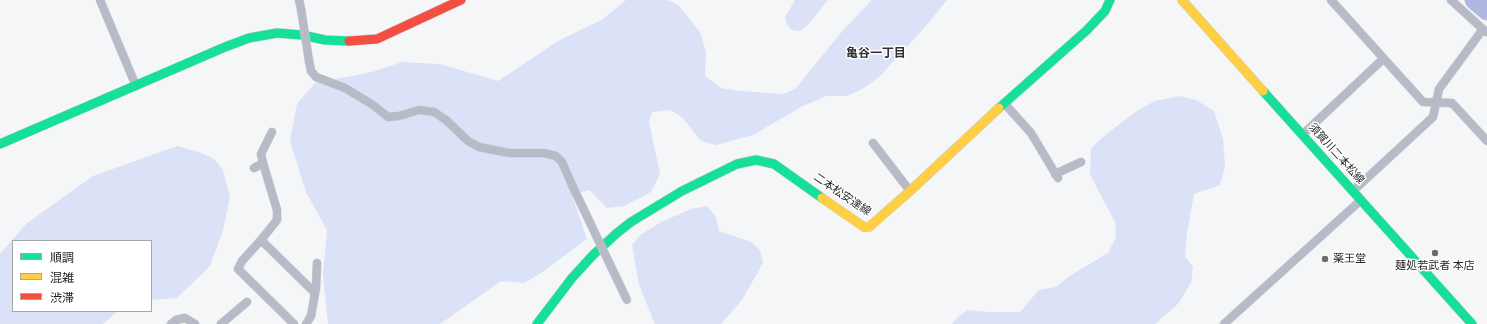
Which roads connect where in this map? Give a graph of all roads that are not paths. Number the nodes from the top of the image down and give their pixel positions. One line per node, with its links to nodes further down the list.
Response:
1 (100, 0): 10 (street)
2 (299, 0): 27 (street, bridge)
3 (461, 0): 10 (main road)
4 (1110, 0): 12 (main road, 二本松安達線)
5 (1182, 0): 14 (main road, 須賀川二本松線)
6 (1331, 0): 9 (street)
7 (1452, 0): 8 (street)
8 (1485, 31): 11 (street)
9 (1383, 59): 11 (street); 14 (street)
10 (136, 86): 17 (main road)
11 (1437, 102): 15 (street); 22 (street)
12 (1004, 103): 18 (street); 21 (main road, 二本松安達線)
13 (272, 132): 19 (street)
14 (1302, 135): 22 (main road, 須賀川二本松線)
15 (1487, 141)
16 (873, 143): 21 (street)
17 (0, 144)
18 (1081, 162)
19 (262, 163): 20 (street); 24 (street)
20 (254, 168)
21 (910, 191): 34 (main road, 二本松安達線)
22 (1353, 191): 23 (main road, 須賀川二本松線)
23 (1361, 200): 35 (street); 36 (main road, 須賀川二本松線)
24 (261, 240): 26 (street); 32 (street)
25 (317, 263): 26 (street)
26 (315, 293): 33 (street)
27 (627, 300)
28 (247, 302): 31 (street)
29 (171, 324): 30 (street)
30 (195, 324)
31 (221, 324)
32 (294, 324)
33 (306, 324)
34 (537, 324)
35 (1224, 324)
36 (1472, 324)

